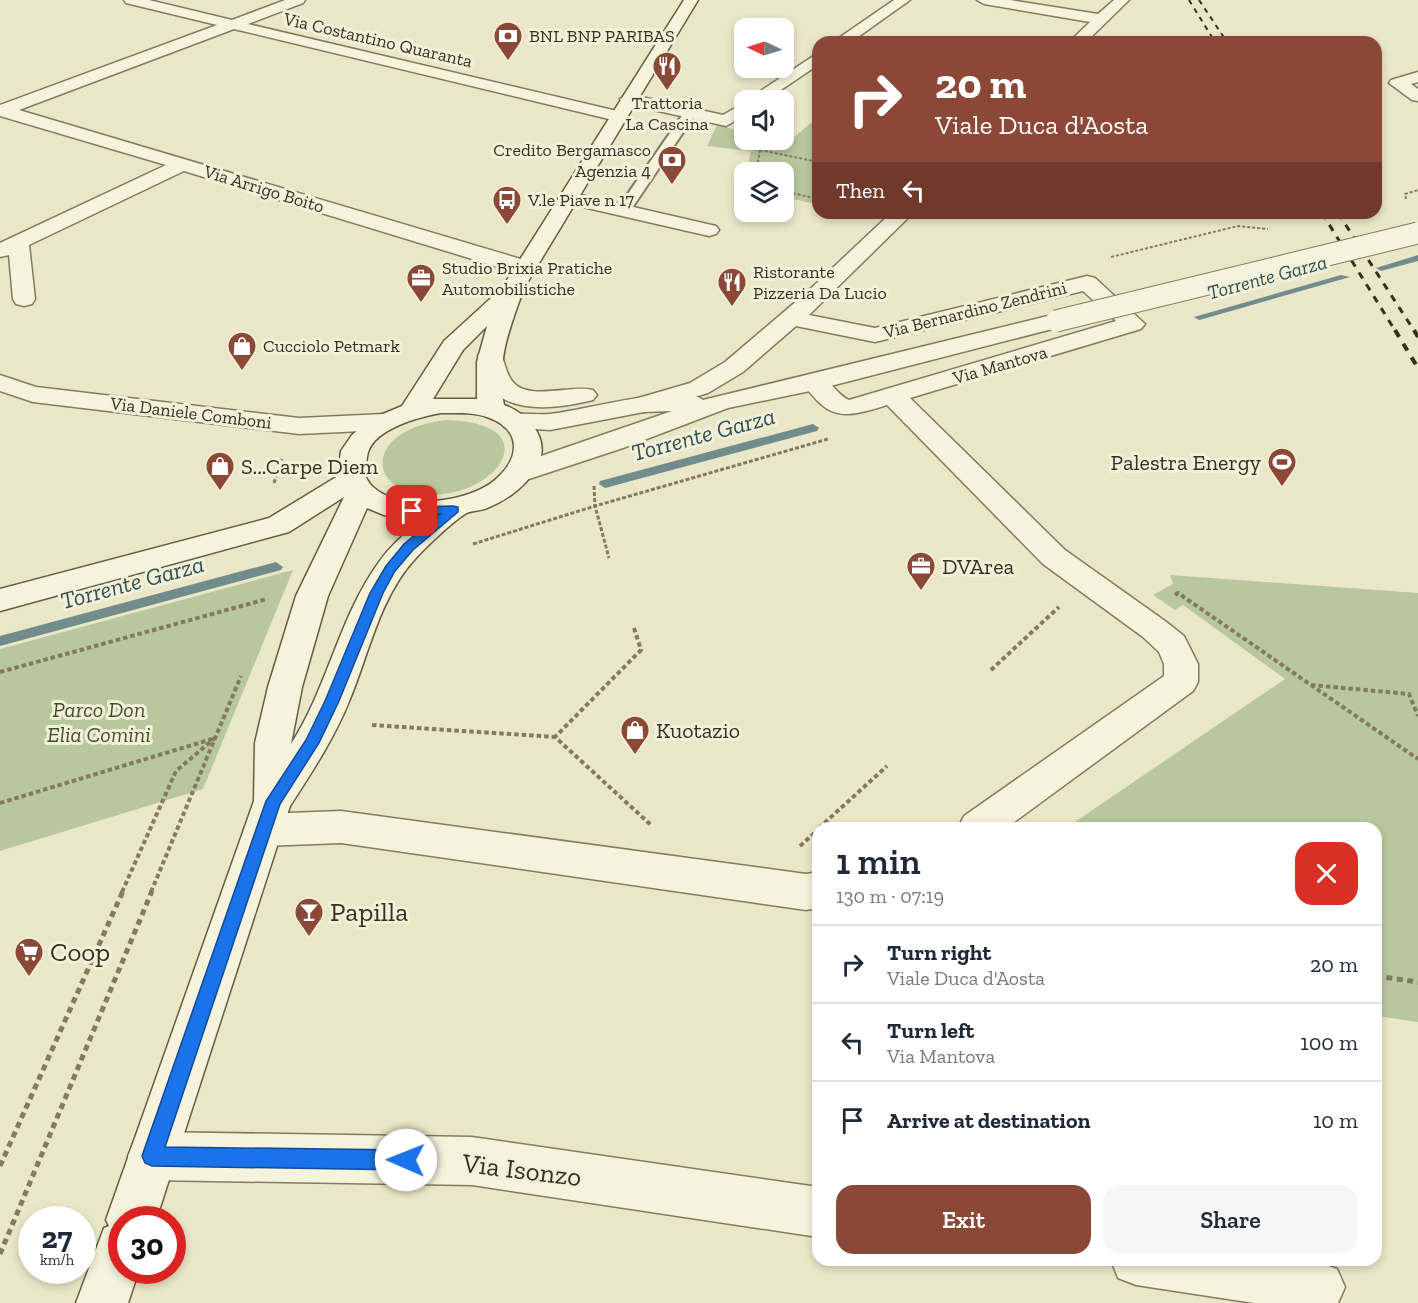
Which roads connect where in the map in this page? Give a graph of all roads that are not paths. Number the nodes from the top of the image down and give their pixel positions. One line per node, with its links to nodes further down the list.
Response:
1 (131, 0): 8 (street, Via Costantino Quaranta)
2 (298, 0): 8 (street)
3 (691, 0): 15 (street)
4 (903, 0): 9 (street)
5 (984, 0): 7 (street)
6 (1122, 0): 7 (street)
7 (1099, 19): 10 (street)
8 (229, 25): 16 (street); 19 (street, Via Costantino Quaranta)
9 (850, 36)
10 (1083, 36)
11 (812, 62): 13 (street)
12 (1418, 77): 14 (street)
13 (770, 90)
14 (1418, 96)
15 (628, 99): 17 (street); 19 (street)
16 (1, 110): 20 (street, Via Arrigo Boito)
17 (690, 113): 18 (street); 22 (lane)
18 (734, 115)
19 (617, 116): 21 (street)
20 (182, 165): 26 (street); 27 (street, Via Arrigo Boito)
21 (568, 198): 22 (street); 27 (street)
22 (623, 211): 24 (street)
23 (897, 219): 30 (street)
24 (709, 230)
25 (1418, 233): 32 (street, bridge)
26 (9, 247): 29 (street)
27 (519, 278): 31 (street); 37 (street)
28 (1088, 283): 30 (street, Via Bernardino Zendrini); 34 (street, Via Mantova)
29 (24, 298)
30 (791, 318): 36 (street)
31 (490, 356): 36 (street); 38 (street)
32 (815, 382): 34 (street, Via Mantova); 35 (street)
33 (0, 383): 39 (street, Via Daniele Comboni)
34 (893, 396): 45 (street)
35 (721, 402): 36 (street); 40 (street)
36 (644, 404): 38 (street)
37 (413, 410): 38 (street); 39 (street)
38 (503, 415): 40 (street)
39 (384, 422): 41 (street)
40 (519, 473): 42 (street)
41 (357, 485): 42 (street); 43 (street); 44 (street)
42 (453, 510): 44 (street)
43 (0, 600)
44 (268, 816): 46 (street); 47 (street)
45 (985, 822)
46 (812, 891)
47 (152, 1156): 48 (street); 49 (street, Via Isonzo)
48 (136, 1206)
49 (812, 1211)
50 (1177, 1266): 52 (street)
51 (109, 1284): 53 (street)
52 (1319, 1287)
53 (102, 1303)

